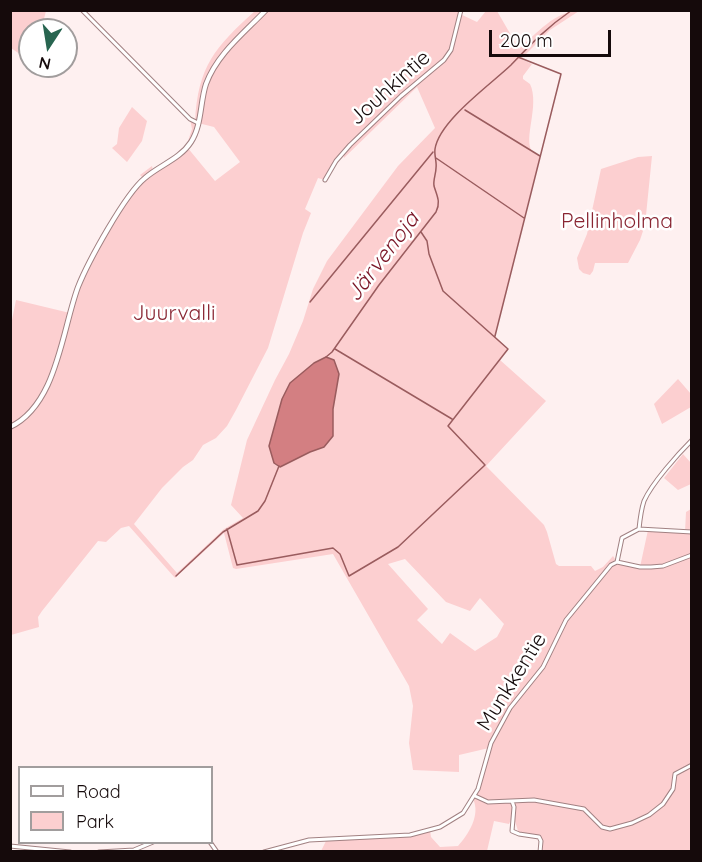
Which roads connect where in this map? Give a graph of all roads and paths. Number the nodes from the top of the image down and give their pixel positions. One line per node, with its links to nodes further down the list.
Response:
1 (82, 10): 4 (street)
2 (266, 10): 4 (street)
3 (461, 10): 5 (street, Jouhkintie)
4 (198, 123): 6 (street)
5 (325, 180)
6 (10, 427)
7 (692, 440): 8 (street)
8 (639, 529): 9 (street); 11 (street)
9 (692, 532)
10 (692, 555): 11 (street)
11 (617, 562): 13 (street, Munkkentie)
12 (692, 765): 14 (street)
13 (475, 796): 14 (street); 19 (street, Munkkentie)
14 (512, 801): 20 (street)
15 (150, 844): 18 (street)
16 (10, 846): 17 (street)
17 (70, 852)
18 (99, 852)
19 (264, 852)
20 (540, 852)

